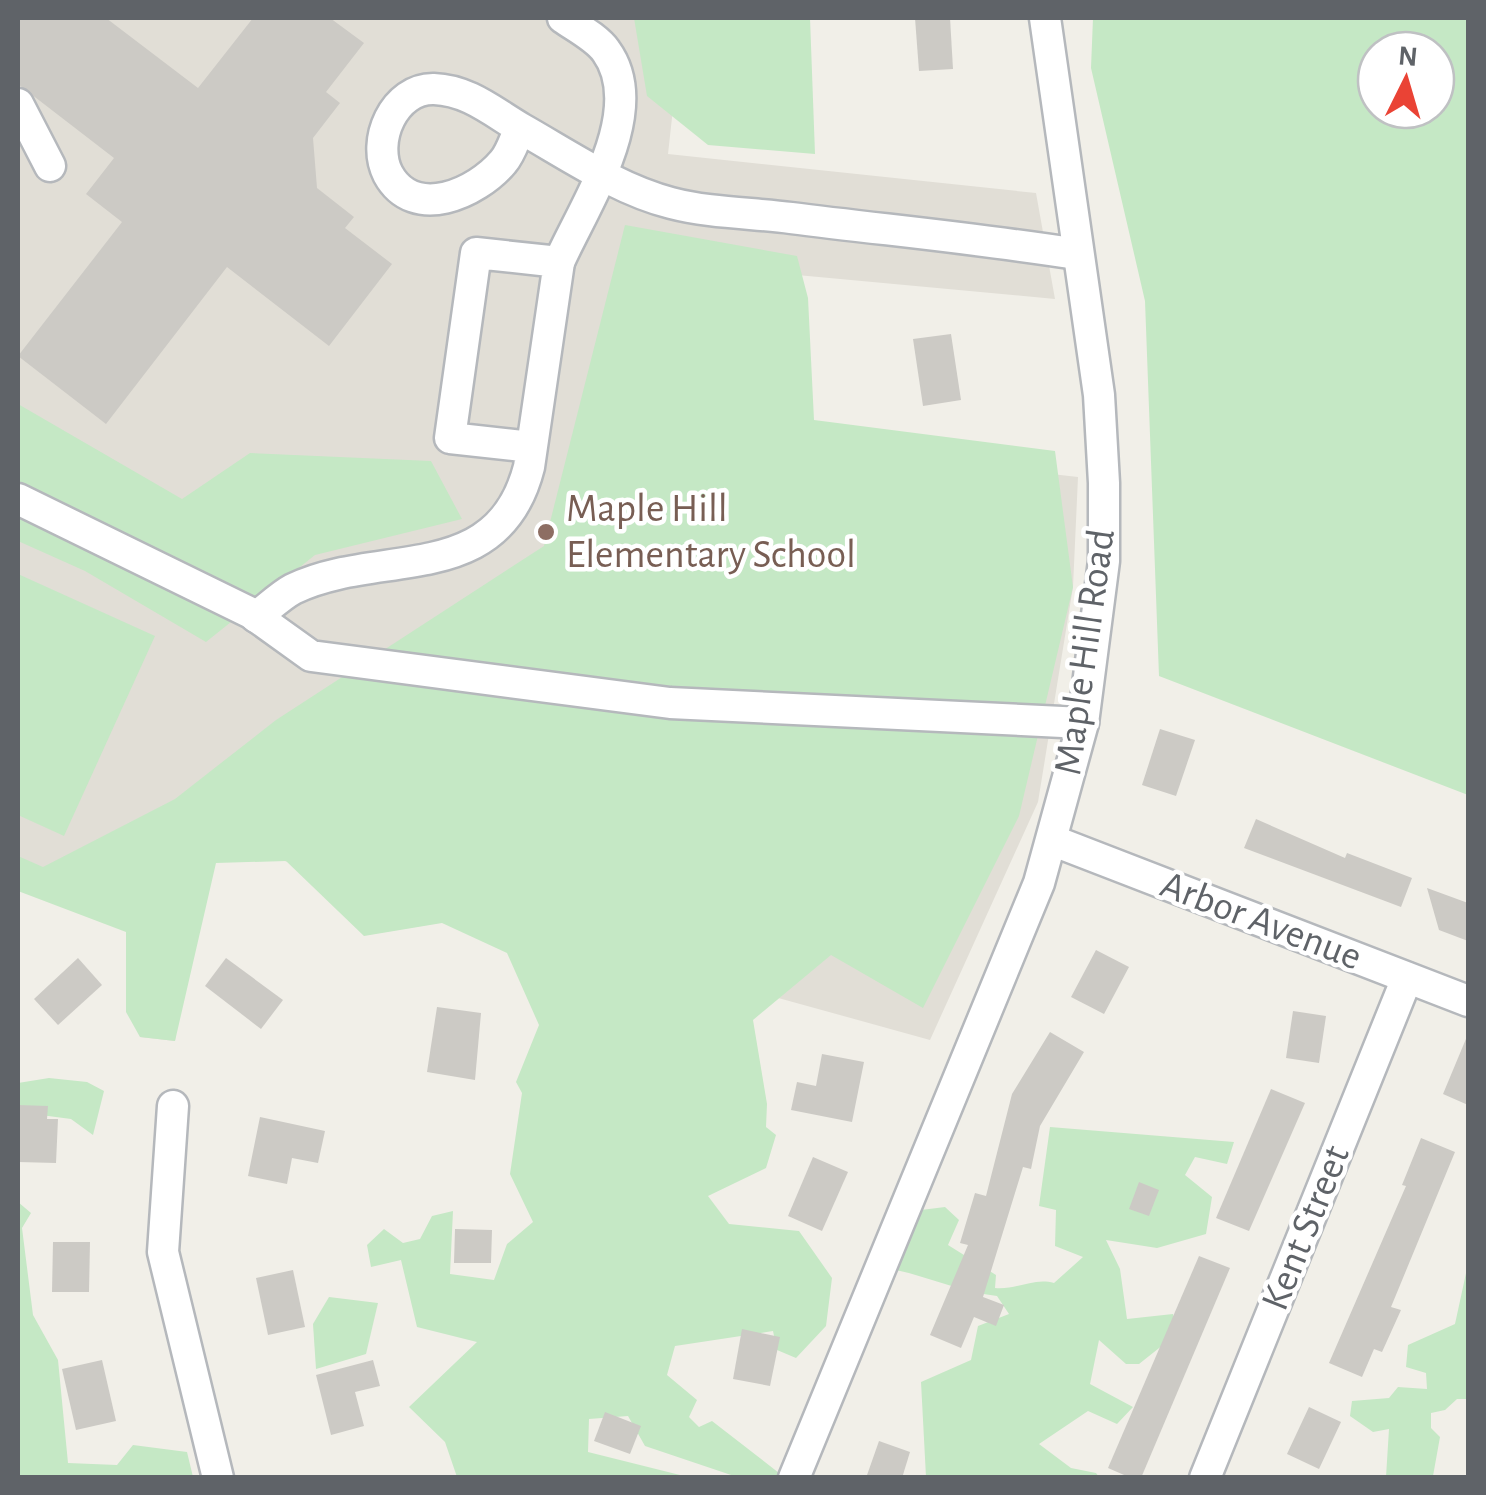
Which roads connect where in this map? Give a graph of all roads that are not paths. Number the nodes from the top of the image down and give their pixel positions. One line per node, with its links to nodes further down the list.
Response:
1 (563, 18): 6 (street)
2 (1045, 18): 7 (street, Maple Hill Road)
3 (18, 104): 5 (street)
4 (520, 128): 4 (street); 6 (street)
5 (50, 166)
6 (600, 172): 7 (street); 8 (street)
7 (1077, 254): 12 (street, Maple Hill Road)
8 (558, 262): 9 (street); 9 (street)
9 (532, 447): 11 (street)
10 (18, 499): 11 (street)
11 (256, 616): 12 (street)
12 (1083, 723): 13 (street, Maple Hill Road)
13 (1054, 841): 14 (street, Arbor Avenue); 18 (street, Maple Hill Road)
14 (1408, 978): 15 (street, Arbor Avenue); 19 (street, Kent Street)
15 (1468, 1002)
16 (173, 1106): 17 (street)
17 (218, 1478)
18 (794, 1478)
19 (1206, 1478)

